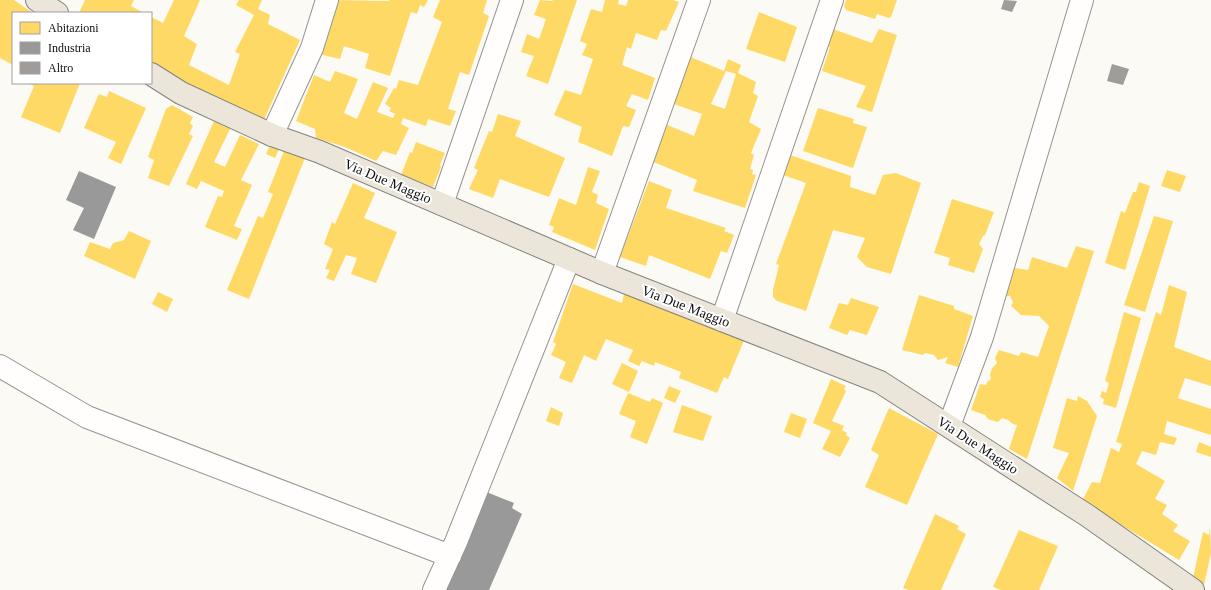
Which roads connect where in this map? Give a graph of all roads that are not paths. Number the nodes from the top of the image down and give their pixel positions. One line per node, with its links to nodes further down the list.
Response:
1 (37, 0): 7 (main road)
2 (327, 0): 9 (street)
3 (512, 0): 10 (street)
4 (699, 0): 12 (street)
5 (832, 0): 13 (street)
6 (1082, 0): 15 (street)
7 (55, 12)
8 (152, 75): 9 (main road, Via Due Maggio)
9 (272, 135): 10 (main road, Via Due Maggio)
10 (442, 204): 11 (main road, Via Due Maggio)
11 (569, 259): 12 (main road, Via Due Maggio); 16 (street)
12 (602, 273): 13 (main road, Via Due Maggio)
13 (722, 320): 15 (main road, Via Due Maggio)
14 (0, 366): 16 (street)
15 (949, 426): 18 (main road, Via Due Maggio)
16 (450, 556): 17 (street)
17 (434, 590)
18 (1193, 590)

